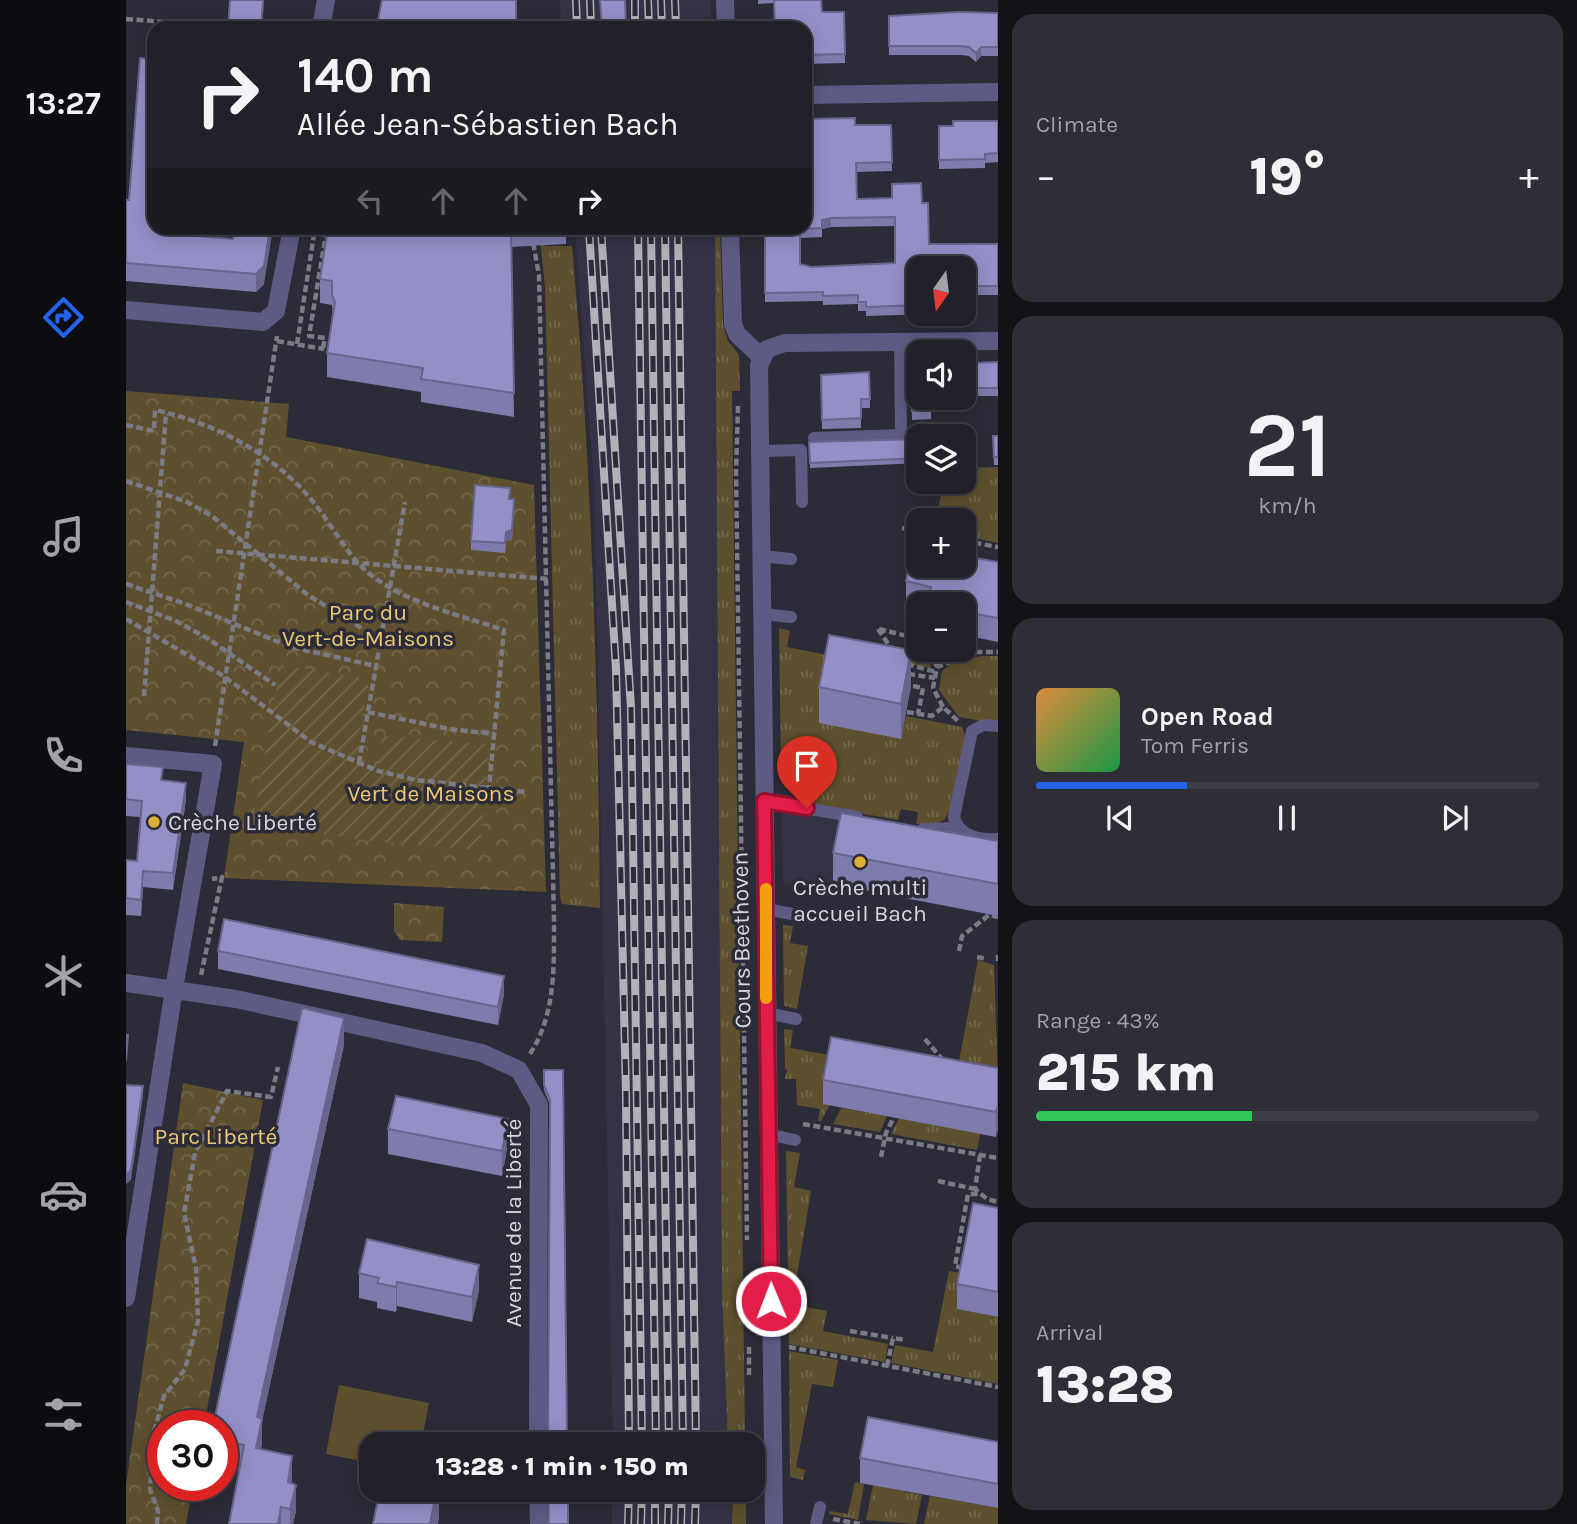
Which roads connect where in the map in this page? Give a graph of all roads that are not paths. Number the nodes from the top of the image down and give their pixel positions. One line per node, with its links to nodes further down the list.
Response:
1 (326, 0): 3 (street)
2 (725, 0): 4 (street)
3 (322, 21)
4 (726, 21)
5 (998, 92): 6 (street)
6 (812, 95)
7 (291, 235): 9 (street)
8 (730, 235): 12 (street)
9 (126, 310)
10 (998, 341): 11 (street)
11 (900, 343): 12 (street); 13 (lane)
12 (761, 357): 14 (street, Cours Beethoven)
13 (814, 438)
14 (760, 451): 15 (lane); 16 (street, Cours Beethoven)
15 (802, 502)
16 (761, 556): 17 (lane); 18 (street, Cours Beethoven)
17 (791, 559)
18 (762, 614): 19 (lane); 22 (street, Cours Beethoven)
19 (792, 617)
20 (998, 726): 25 (lane)
21 (126, 756): 30 (street)
22 (764, 801): 23 (lane); 27 (street, Cours Beethoven)
23 (877, 821)
24 (904, 826): 25 (lane)
25 (958, 828): 26 (lane)
26 (998, 839)
27 (766, 909): 28 (lane); 31 (street, Cours Beethoven)
28 (792, 914)
29 (126, 984): 30 (street)
30 (174, 989): 35 (street); 37 (street, Avenue de la Liberté)
31 (766, 1013): 32 (lane); 33 (street, Cours Beethoven)
32 (796, 1019)
33 (767, 1134): 34 (lane); 42 (street, Cours Beethoven)
34 (795, 1140)
35 (132, 1207): 36 (street)
36 (126, 1298)
37 (538, 1432)
38 (538, 1502): 41 (street)
39 (820, 1507): 40 (lane)
40 (823, 1521)
41 (539, 1524)
42 (774, 1524)

